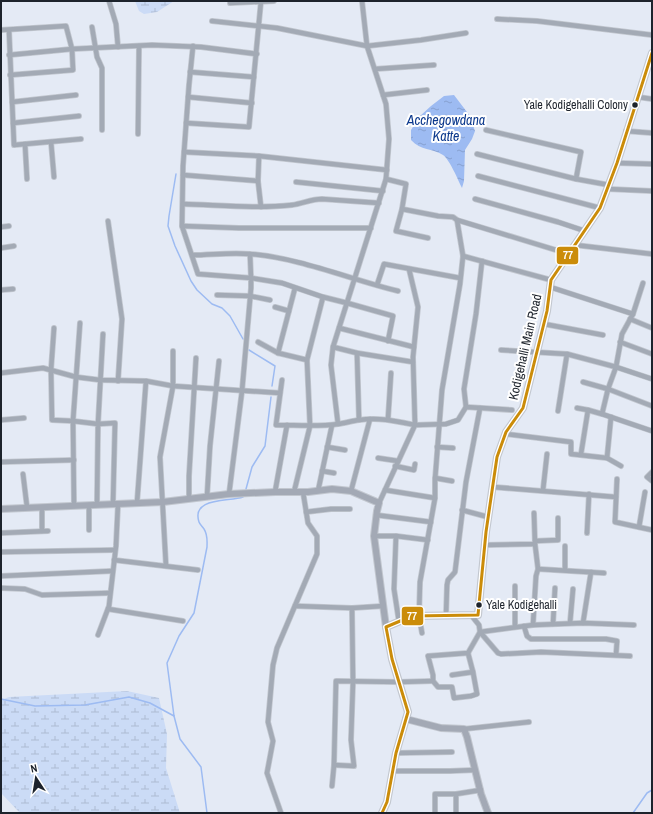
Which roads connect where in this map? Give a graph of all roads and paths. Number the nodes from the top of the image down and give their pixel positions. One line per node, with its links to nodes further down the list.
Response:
1 (109, 1): 17 (street)
2 (262, 1): 3 (street); 5 (street); 8 (street)
3 (274, 1)
4 (362, 1): 16 (street)
5 (230, 3)
6 (497, 20): 13 (street)
7 (212, 21): 8 (street)
8 (259, 26): 16 (street); 20 (street)
9 (92, 27): 19 (street)
10 (1, 30): 11 (street)
11 (9, 30): 18 (street); 22 (street)
12 (466, 33): 16 (street)
13 (652, 35)
14 (139, 46): 15 (street); 17 (street); 43 (street)
15 (193, 46): 20 (street); 25 (street)
16 (367, 46): 24 (street)
17 (118, 47): 19 (street)
18 (72, 48): 19 (street); 22 (street); 26 (street)
19 (95, 48): 39 (street)
20 (257, 54): 27 (street)
21 (652, 54): 31 (street, Kodigehalli Main Road)
22 (9, 55): 26 (street)
23 (434, 66): 24 (street)
24 (375, 69): 30 (street)
25 (190, 72): 27 (street); 32 (street)
26 (10, 75): 34 (street)
27 (254, 78): 35 (street)
28 (428, 90): 30 (street)
29 (76, 95): 34 (street)
30 (383, 95): 52 (street)
31 (638, 97): 33 (street); 41 (street, Kodigehalli Main Road)
32 (188, 98): 35 (street); 38 (street)
33 (652, 99)
34 (12, 102): 37 (street)
35 (252, 103): 38 (street)
36 (79, 116): 37 (street)
37 (13, 123): 46 (street)
38 (186, 123): 47 (street)
39 (102, 130)
40 (486, 130): 58 (street)
41 (626, 131): 42 (street); 50 (street, Kodigehalli Main Road)
42 (652, 133)
43 (138, 134)
44 (81, 139): 45 (street)
45 (52, 142): 46 (street); 55 (street)
46 (25, 144): 56 (street)
47 (184, 152): 49 (street); 53 (street)
48 (477, 154): 58 (street)
49 (259, 156): 52 (street); 59 (street)
50 (617, 163): 51 (street); 61 (street, Kodigehalli Main Road)
51 (652, 164)
52 (387, 170): 57 (street)
53 (182, 175): 59 (street); 66 (street)
54 (478, 176): 68 (street)
55 (54, 177)
56 (27, 179)
57 (386, 179): 62 (street); 69 (street)
58 (576, 179): 61 (street)
59 (258, 181): 67 (street)
60 (296, 182): 62 (street)
61 (608, 187): 63 (street); 68 (street, Kodigehalli Main Road)
62 (383, 191): 65 (street)
63 (652, 191)
64 (475, 199): 76 (street)
65 (379, 203): 67 (street); 75 (street)
66 (183, 204): 67 (street); 73 (street)
67 (261, 207)
68 (600, 208): 76 (street, Kodigehalli Main Road)
69 (402, 209): 70 (street); 77 (street)
70 (457, 220): 82 (street); 85 (street)
71 (108, 221): 140 (street)
72 (9, 226): 74 (street)
73 (182, 226): 75 (street); 84 (street)
74 (1, 227)
75 (371, 228): 90 (street)
76 (585, 231): 78 (street, Kodigehalli Main Road)
77 (428, 238)
78 (575, 245): 82 (street, Kodigehalli Main Road); 83 (street)
79 (14, 246): 80 (street)
80 (1, 248)
81 (250, 254): 84 (street); 88 (street); 90 (street)
82 (569, 254): 91 (street, Kodigehalli Main Road)
83 (652, 254)
84 (192, 255): 88 (street)
85 (463, 256): 86 (street); 89 (street)
86 (482, 261): 91 (street); 149 (street)
87 (409, 269): 89 (street); 93 (street); 119 (street)
88 (250, 278): 95 (street); 100 (street)
89 (460, 278): 165 (street)
90 (355, 280): 93 (street); 103 (street)
91 (551, 280): 94 (street, Kodigehalli Main Road)
92 (643, 284): 106 (street)
93 (377, 285): 98 (street)
94 (550, 287): 106 (street); 109 (street, Kodigehalli Main Road)
95 (296, 288): 101 (street); 105 (street)
96 (12, 289): 97 (street)
97 (1, 290)
98 (398, 291)
99 (217, 295): 100 (street)
100 (250, 296): 102 (street); 146 (street)
101 (323, 297): 103 (street); 128 (street)
102 (270, 300)
103 (347, 303): 111 (street); 115 (street)
104 (275, 307): 105 (street)
105 (289, 311): 122 (street)
106 (633, 314): 107 (street)
107 (630, 319): 112 (street); 117 (street)
108 (80, 323): 135 (street)
109 (544, 324): 114 (street); 124 (street, Kodigehalli Main Road)
110 (54, 328): 132 (street)
111 (339, 328): 115 (street); 118 (street)
112 (652, 328)
113 (103, 334): 137 (street)
114 (603, 335)
115 (388, 341): 119 (street)
116 (258, 342): 122 (street)
117 (620, 342): 126 (street); 131 (street)
118 (333, 347): 123 (street); 164 (street)
119 (414, 347): 130 (street)
120 (501, 350): 124 (street)
121 (174, 351): 142 (street)
122 (278, 353): 128 (street)
123 (357, 353): 130 (street); 161 (street)
124 (538, 353): 125 (street); 171 (street, Kodigehalli Main Road)
125 (567, 354): 131 (street); 154 (street)
126 (652, 354)
127 (196, 358): 143 (street)
128 (307, 360): 168 (street)
129 (219, 361): 144 (street)
130 (413, 362): 169 (street)
131 (616, 367): 136 (street); 145 (street)
132 (51, 370): 133 (street); 135 (street); 162 (street)
133 (1, 373)
134 (391, 373): 159 (street)
135 (76, 377): 137 (street); 162 (street)
136 (652, 379)
137 (100, 380): 140 (street); 163 (street)
138 (282, 380): 147 (street)
139 (146, 381): 140 (street); 142 (street); 210 (street)
140 (118, 382)
141 (583, 382): 145 (street)
142 (173, 386): 143 (street); 209 (street)
143 (195, 387): 144 (street); 208 (street)
144 (216, 389): 146 (street); 205 (street)
145 (608, 389): 148 (street); 155 (street)
146 (242, 391): 147 (street); 203 (street)
147 (280, 393): 166 (street)
148 (652, 406)
149 (466, 407): 150 (street); 165 (street)
150 (480, 408): 152 (street); 220 (street)
151 (577, 408): 153 (street)
152 (512, 410)
153 (588, 410): 155 (street); 177 (street)
154 (558, 411)
155 (602, 414): 156 (street)
156 (611, 417): 170 (street); 179 (street)
157 (24, 418): 160 (street)
158 (370, 419): 159 (street); 161 (street); 198 (street)
159 (388, 419): 169 (street)
160 (1, 420)
161 (359, 420): 164 (street)
162 (72, 421): 163 (street); 180 (street)
163 (98, 424): 212 (street); 213 (street)
164 (338, 424): 167 (street)
165 (439, 424): 169 (street); 172 (street)
166 (287, 425): 168 (street); 199 (street)
167 (332, 425): 168 (street); 173 (street)
168 (310, 426): 200 (street)
169 (414, 426): 181 (street)
170 (652, 431)
171 (506, 434): 177 (street); 194 (street, Kodigehalli Main Road)
172 (437, 446): 174 (street); 190 (street)
173 (327, 447): 175 (street); 186 (street)
174 (453, 448)
175 (345, 450)
176 (547, 454): 196 (street)
177 (581, 454): 179 (street)
178 (378, 458): 181 (street)
179 (606, 458): 185 (street)
180 (74, 460): 182 (street); 215 (street)
181 (398, 461): 184 (street)
182 (1, 462)
183 (415, 464): 184 (street)
184 (395, 466): 195 (street)
185 (621, 466)
186 (322, 471): 188 (street); 197 (street)
187 (652, 472): 193 (street)
188 (334, 473)
189 (23, 474): 216 (street)
190 (435, 478): 192 (street); 207 (street)
191 (617, 478): 206 (street)
192 (452, 481)
193 (652, 481)
194 (493, 487): 196 (street); 224 (street, Kodigehalli Main Road)
195 (385, 490): 207 (street); 211 (street)
196 (543, 490): 204 (street)
197 (318, 491): 198 (street); 201 (street)
198 (351, 491): 211 (street)
199 (275, 492): 200 (street); 203 (street)
200 (294, 492): 201 (street)
201 (303, 492): 221 (street)
202 (645, 492): 227 (street)
203 (228, 494): 205 (street)
204 (589, 494): 206 (street); 233 (street)
205 (207, 497): 208 (street)
206 (616, 497): 227 (street)
207 (435, 498): 226 (street)
208 (189, 499): 209 (street)
209 (163, 502): 210 (street); 243 (street)
210 (137, 503): 213 (street)
211 (379, 503): 223 (street)
212 (97, 504): 213 (street); 214 (street)
213 (116, 504): 240 (street)
214 (89, 505): 215 (street); 228 (street)
215 (74, 506): 217 (street)
216 (27, 507): 217 (street); 218 (street)
217 (42, 507): 230 (street)
218 (1, 508)
219 (350, 509): 221 (street)
220 (462, 510): 224 (street); 262 (street)
221 (306, 512): 256 (street)
222 (534, 513): 237 (street)
223 (376, 515): 226 (street); 234 (street)
224 (488, 517): 238 (street, Kodigehalli Main Road)
225 (558, 518): 237 (street)
226 (431, 522): 236 (street)
227 (639, 527): 229 (street)
228 (88, 530)
229 (652, 530)
230 (42, 531): 231 (street); 232 (street)
231 (48, 531)
232 (1, 533)
233 (587, 533)
234 (374, 536): 235 (street); 257 (street)
235 (396, 536): 236 (street); 264 (street)
236 (428, 540): 261 (street)
237 (535, 543): 238 (street); 244 (street)
238 (484, 546): 260 (street, Kodigehalli Main Road)
239 (565, 546): 246 (street)
240 (115, 550): 241 (street); 242 (street)
241 (1, 552)
242 (114, 560): 243 (street); 247 (street)
243 (166, 566): 245 (street)
244 (538, 569): 246 (street); 268 (street)
245 (198, 570)
246 (565, 570): 248 (street)
247 (112, 572): 250 (street); 255 (street)
248 (591, 572): 249 (street); 266 (street)
249 (604, 573)
250 (1, 576)
251 (515, 586): 272 (street)
252 (1, 588): 255 (street)
253 (555, 588): 267 (street)
254 (573, 589): 265 (street)
255 (110, 593): 259 (street)
256 (295, 606): 258 (street); 295 (street)
257 (382, 606): 258 (street); 270 (street)
258 (352, 608): 282 (street)
259 (108, 609): 263 (street); 275 (street)
260 (471, 615): 262 (street); 273 (street)
261 (419, 616): 262 (street); 264 (street); 274 (street)
262 (446, 616)
263 (184, 621)
264 (398, 622): 270 (street)
265 (570, 623): 266 (street); 267 (street)
266 (583, 623): 269 (street)
267 (553, 624): 268 (street)
268 (533, 625): 271 (street)
269 (634, 625)
270 (386, 626): 283 (street)
271 (524, 626): 272 (street); 277 (street)
272 (515, 627): 273 (street)
273 (480, 632): 276 (street); 277 (street)
274 (422, 633)
275 (98, 635)
276 (468, 653): 279 (street); 281 (street)
277 (616, 655): 278 (street)
278 (630, 656)
279 (473, 672): 280 (street); 281 (street)
280 (452, 675)
281 (433, 681): 283 (street)
282 (353, 682): 283 (street); 289 (street); 289 (street)
283 (399, 682): 284 (street)
284 (406, 719): 286 (street); 288 (street)
285 (529, 722): 286 (street)
286 (464, 729): 290 (street)
287 (452, 752): 288 (street)
288 (396, 753): 291 (street)
289 (334, 765): 292 (street)
290 (475, 770): 291 (street); 293 (street)
291 (392, 771): 296 (street)
292 (332, 786)
293 (481, 790): 294 (street); 299 (street)
294 (456, 794): 297 (street); 298 (street)
295 (280, 813)
296 (382, 813)
297 (435, 813)
298 (456, 813)
299 (488, 813)

